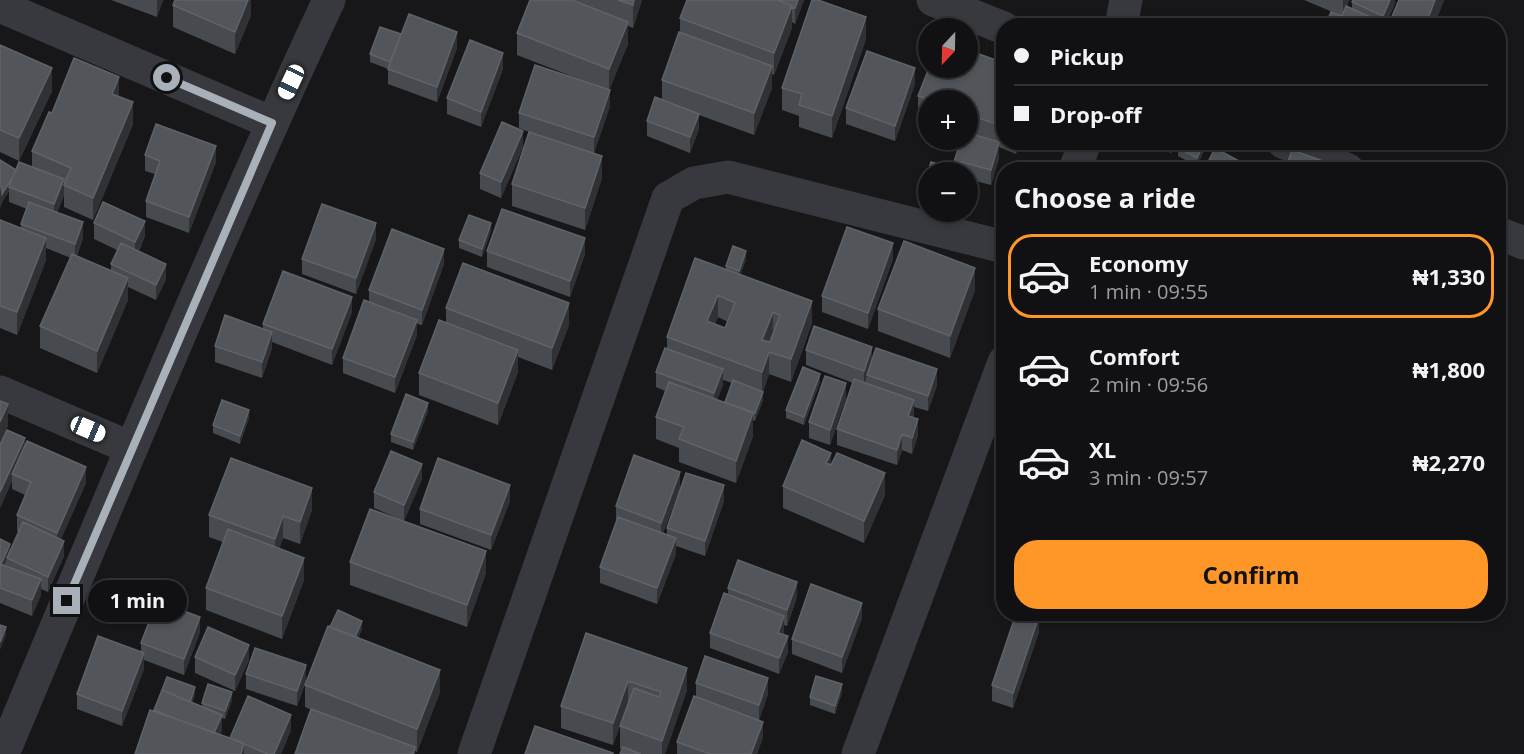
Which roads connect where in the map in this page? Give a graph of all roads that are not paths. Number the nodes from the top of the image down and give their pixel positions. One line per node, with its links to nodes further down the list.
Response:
1 (329, 0): 7 (street)
2 (933, 0): 6 (street)
3 (1126, 0): 5 (street)
4 (0, 6): 7 (street)
5 (1123, 18)
6 (996, 25)
7 (272, 123): 15 (street)
8 (1302, 150): 9 (street)
9 (1329, 162)
10 (1506, 236): 11 (street)
11 (1524, 243)
12 (996, 245): 17 (street)
13 (996, 383): 18 (street)
14 (0, 392): 15 (street)
15 (131, 448): 16 (street)
16 (3, 754)
17 (474, 754)
18 (858, 754)

